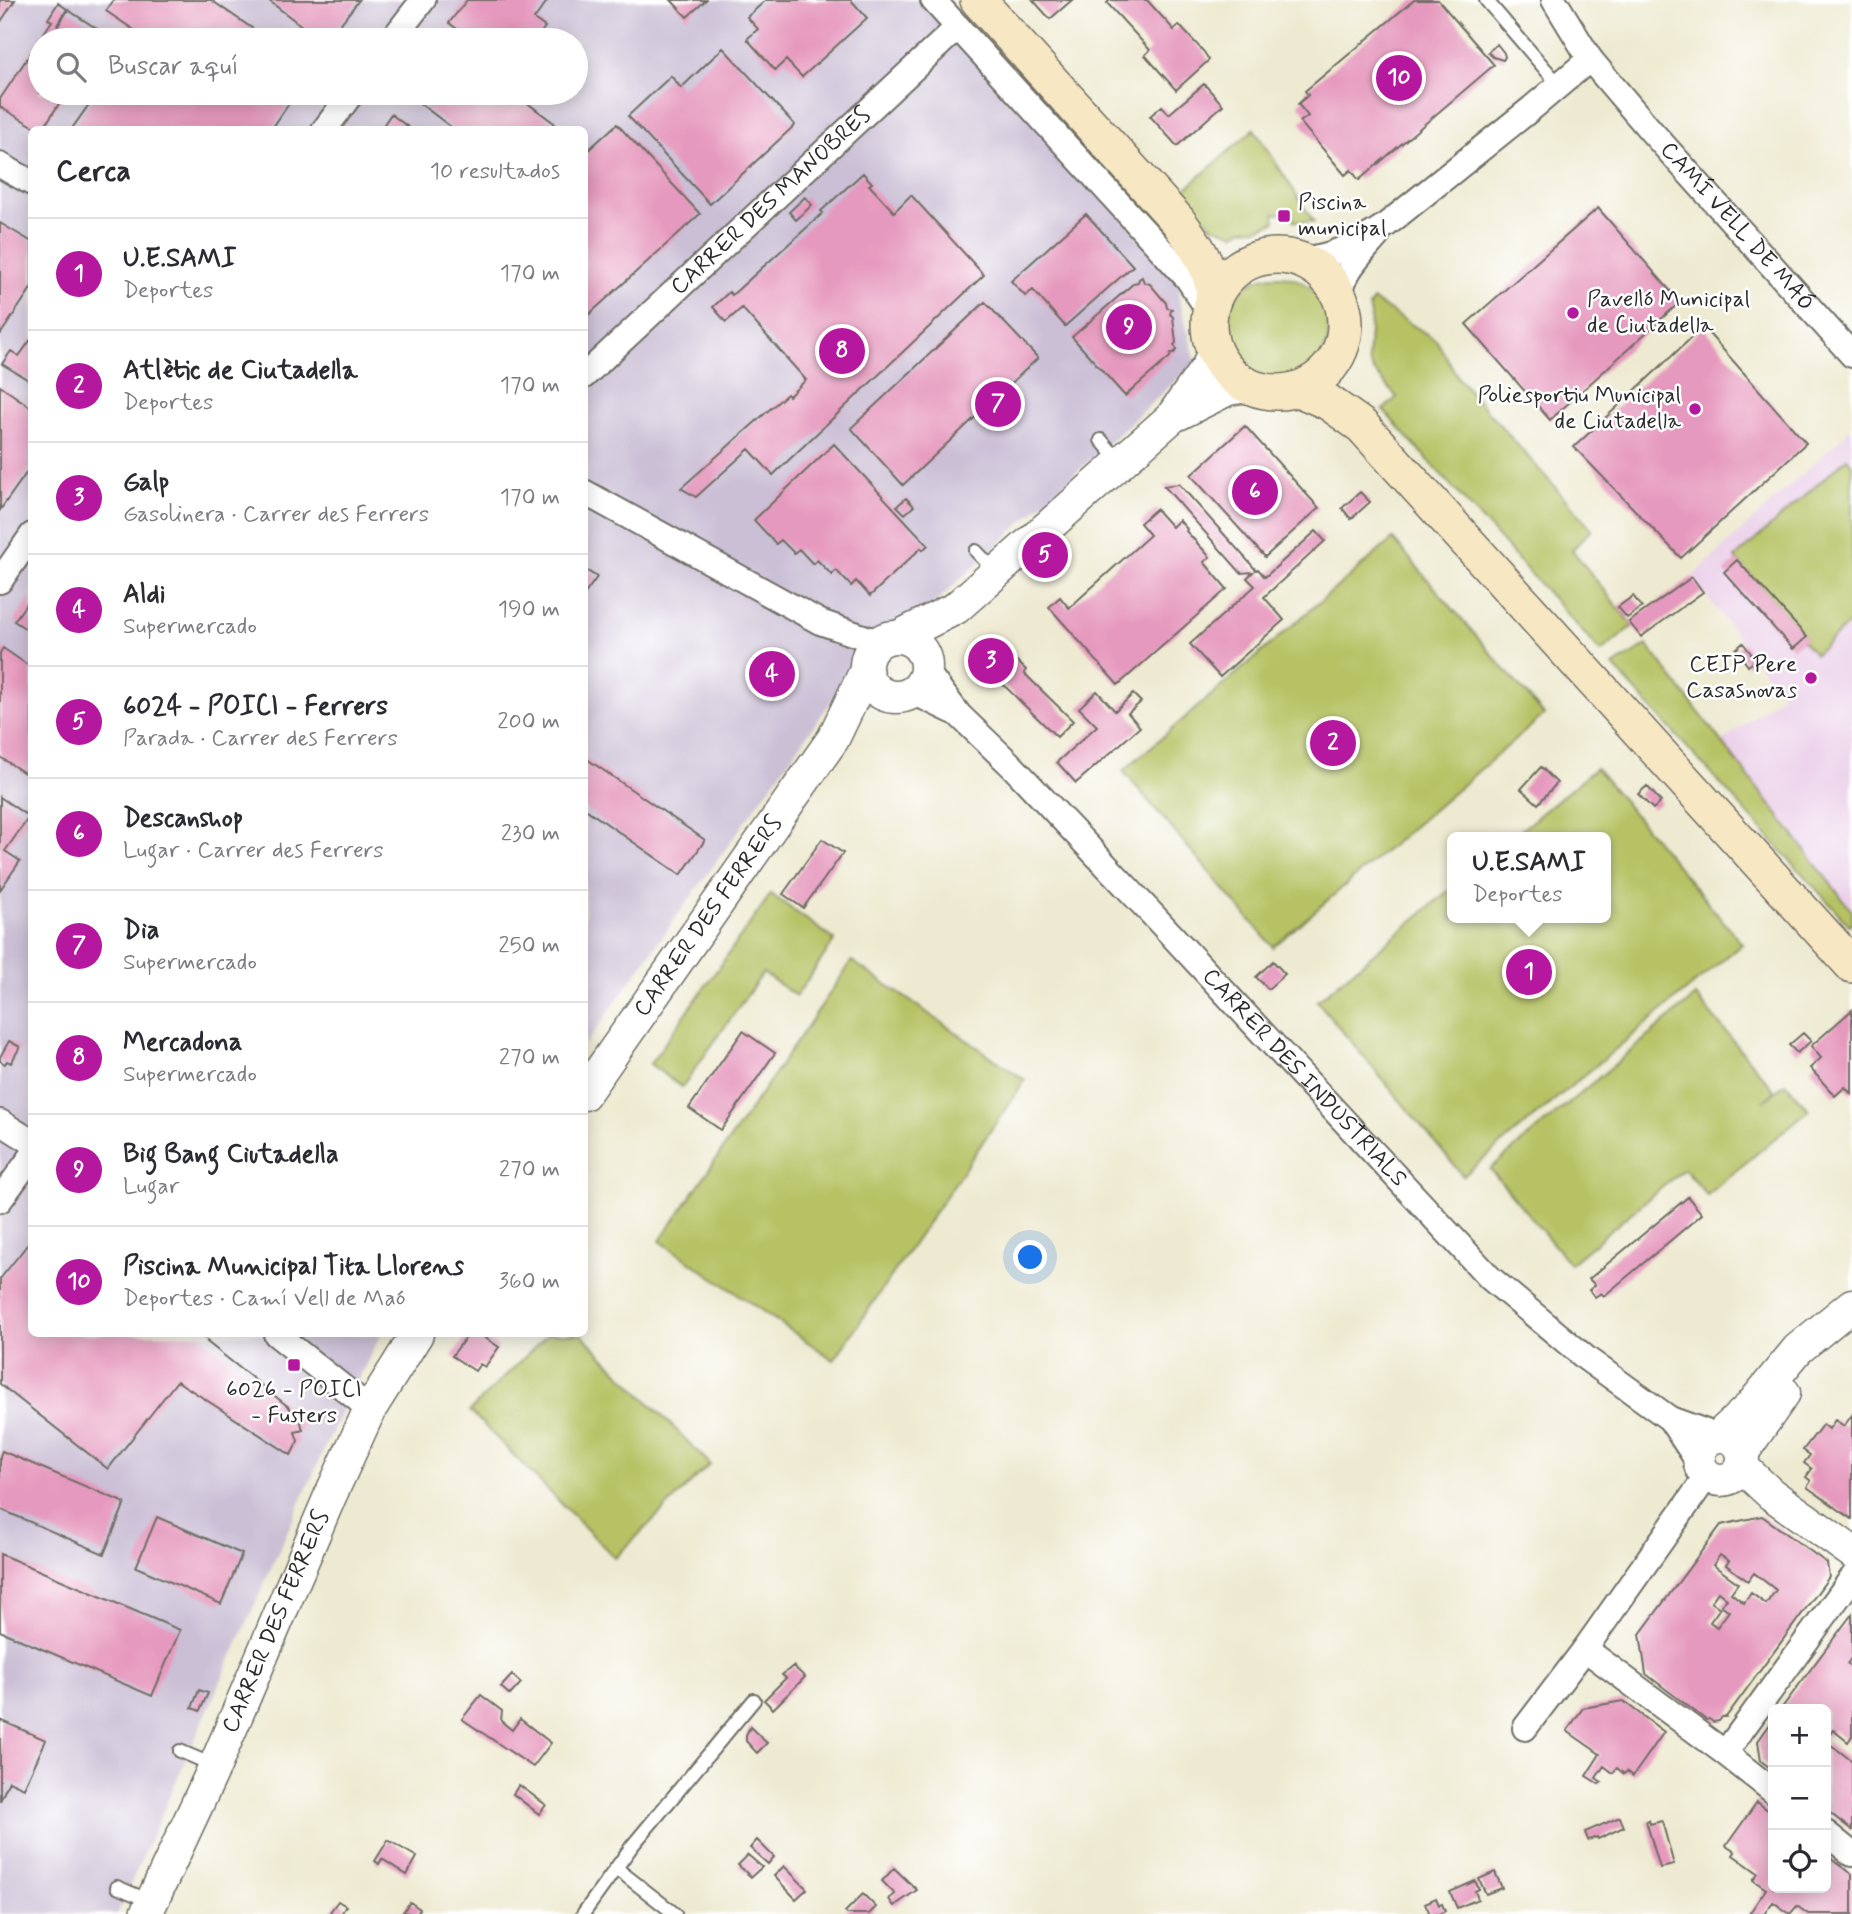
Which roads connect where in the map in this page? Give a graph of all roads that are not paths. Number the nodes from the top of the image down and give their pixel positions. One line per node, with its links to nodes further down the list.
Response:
1 (423, 0): 6 (street)
2 (933, 0): 5 (street)
3 (1486, 0): 8 (lane)
4 (1554, 0): 7 (street, CAMÍ VELL DE MAÓ)
5 (968, 13): 13 (main road); 18 (street); 22 (street, CARRER DES MANOBRES)
6 (401, 28)
7 (1590, 59): 8 (street); 21 (street, CAMÍ VELL DE MAÓ)
8 (1559, 85): 14 (street)
9 (343, 105): 10 (street)
10 (327, 126)
11 (0, 165): 12 (street)
12 (28, 181)
13 (1178, 221): 16 (main road); 18 (main road)
14 (1386, 225): 15 (street); 17 (street)
15 (1297, 260): 16 (main road); 17 (main road)
16 (1248, 262): 18 (main road)
17 (1341, 303): 20 (main road)
18 (1211, 307): 19 (main road)
19 (1214, 351): 23 (main road); 25 (street, CARRER DES FERRERS)
20 (1339, 353): 24 (main road); 26 (main road)
21 (1852, 355)
22 (588, 372)
23 (1248, 386): 24 (main road); 25 (street, CARRER DES FERRERS)
24 (1298, 389): 26 (main road)
25 (1171, 418): 30 (street, CARRER DES FERRERS)
26 (1360, 424): 34 (main road)
27 (588, 494): 31 (street)
28 (28, 541): 29 (street)
29 (0, 581)
30 (956, 608): 31 (street, CARRER DES FERRERS); 32 (street, CARRER DES FERRERS)
31 (877, 653): 32 (street); 32 (street); 33 (street, CARRER DES FERRERS)
32 (914, 681): 33 (street, CARRER DES FERRERS); 45 (street, CARRER DES INDUSTRIALS)
33 (833, 738): 35 (street, CARRER DES FERRERS)
34 (1852, 965)
35 (588, 1088)
36 (0, 1122): 37 (street)
37 (28, 1140)
38 (28, 1162): 39 (street)
39 (0, 1200)
40 (1852, 1305): 46 (street)
41 (1852, 1328): 46 (street)
42 (280, 1337): 44 (street)
43 (415, 1337): 44 (street, CARRER DES FERRERS)
44 (370, 1409): 55 (street, CARRER DES FERRERS)
45 (1670, 1419): 46 (street, CARRER DES INDUSTRIALS); 47 (street, CARRER DES INDUSTRIALS)
46 (1730, 1448): 47 (street); 48 (street)
47 (1703, 1470): 50 (street)
48 (1852, 1552)
49 (1852, 1578): 54 (street)
50 (1585, 1649): 52 (street); 54 (street)
51 (754, 1700): 59 (lane)
52 (1525, 1728)
53 (180, 1751): 55 (lane)
54 (1725, 1753): 56 (street)
55 (215, 1766): 61 (street, CARRER DES FERRERS)
56 (1768, 1787)
57 (1831, 1837): 58 (street)
58 (1852, 1854)
59 (616, 1868): 62 (lane); 63 (lane)
60 (117, 1887): 61 (lane)
61 (149, 1908)
62 (583, 1914)
63 (675, 1914)

